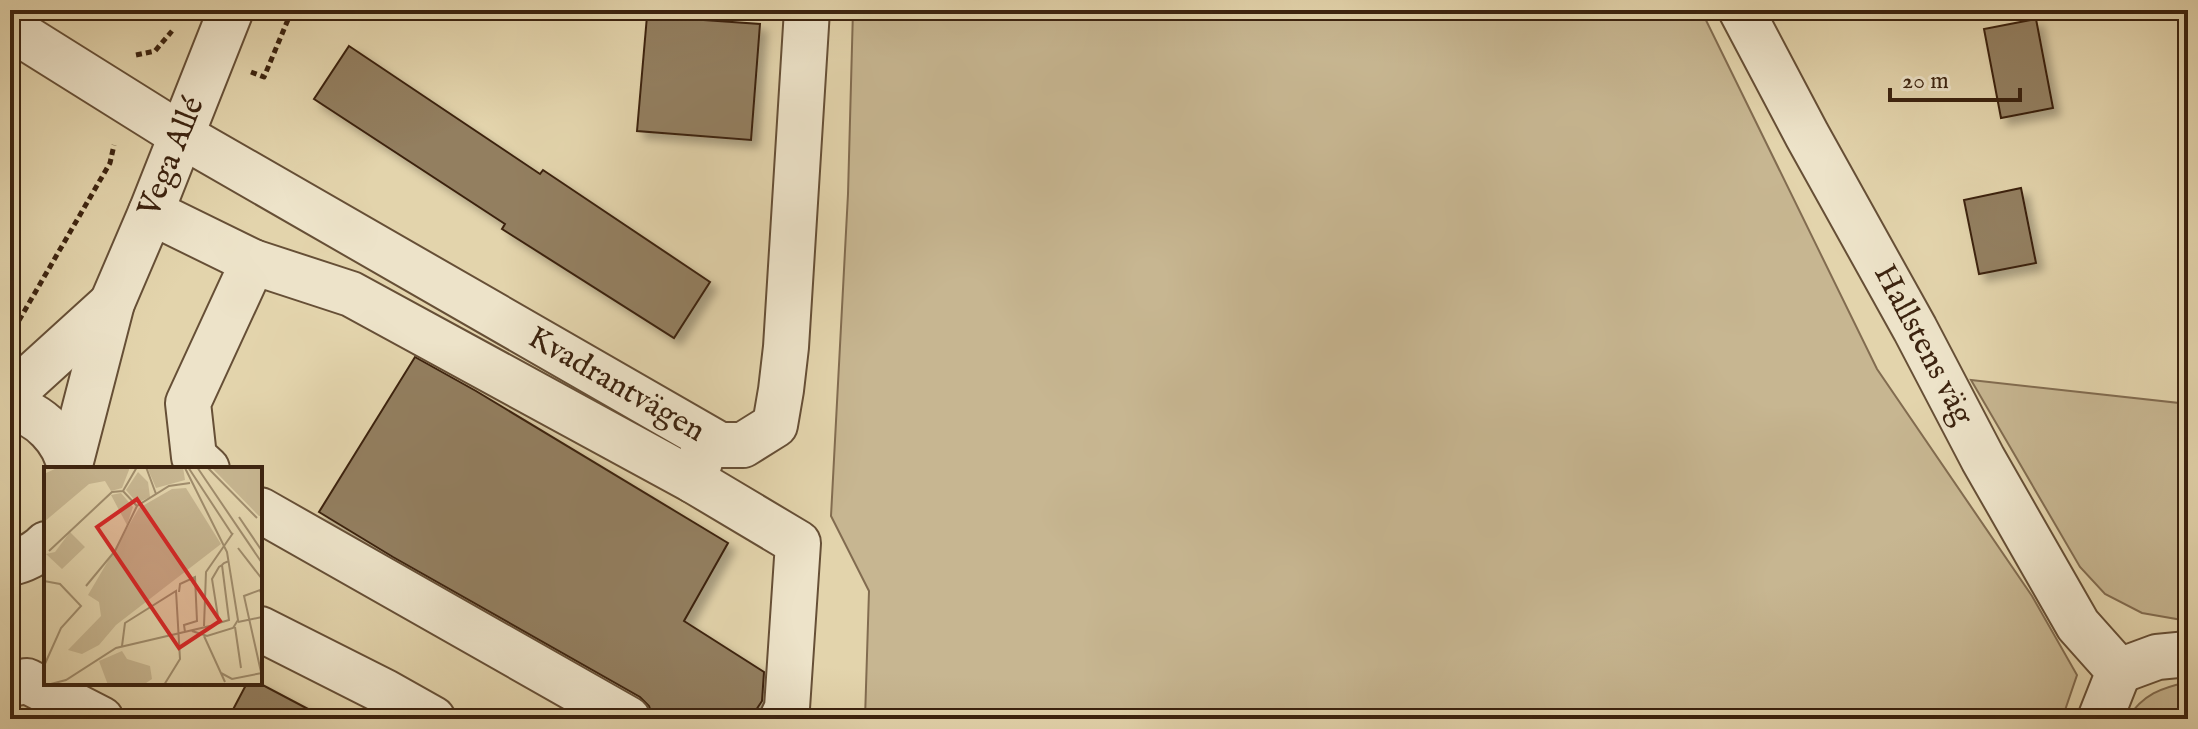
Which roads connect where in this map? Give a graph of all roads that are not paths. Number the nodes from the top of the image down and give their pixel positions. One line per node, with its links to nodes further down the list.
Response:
1 (231, 10): 5 (street, Vega Allé)
2 (807, 10): 11 (street, Kvadrantvägen)
3 (1741, 10): 18 (street, Hallstens väg)
4 (10, 28): 5 (street, Kvadrantvägen)
5 (181, 135): 6 (street, Vega Allé); 11 (street, Kvadrantvägen)
6 (151, 212): 7 (street); 8 (street, Vega Allé)
7 (253, 262): 13 (street); 14 (street)
8 (112, 303): 9 (street, Vega Allé); 12 (street, Vega Allé)
9 (10, 391)
10 (10, 407): 12 (street)
11 (707, 438): 14 (street)
12 (70, 467)
13 (205, 467)
14 (694, 481): 23 (street)
15 (262, 511): 22 (street)
16 (262, 630): 21 (street)
17 (2188, 654): 18 (street)
18 (2119, 671): 24 (street)
19 (10, 684): 20 (street)
20 (101, 719)
21 (433, 719)
22 (628, 719)
23 (782, 719)
24 (2100, 719)

